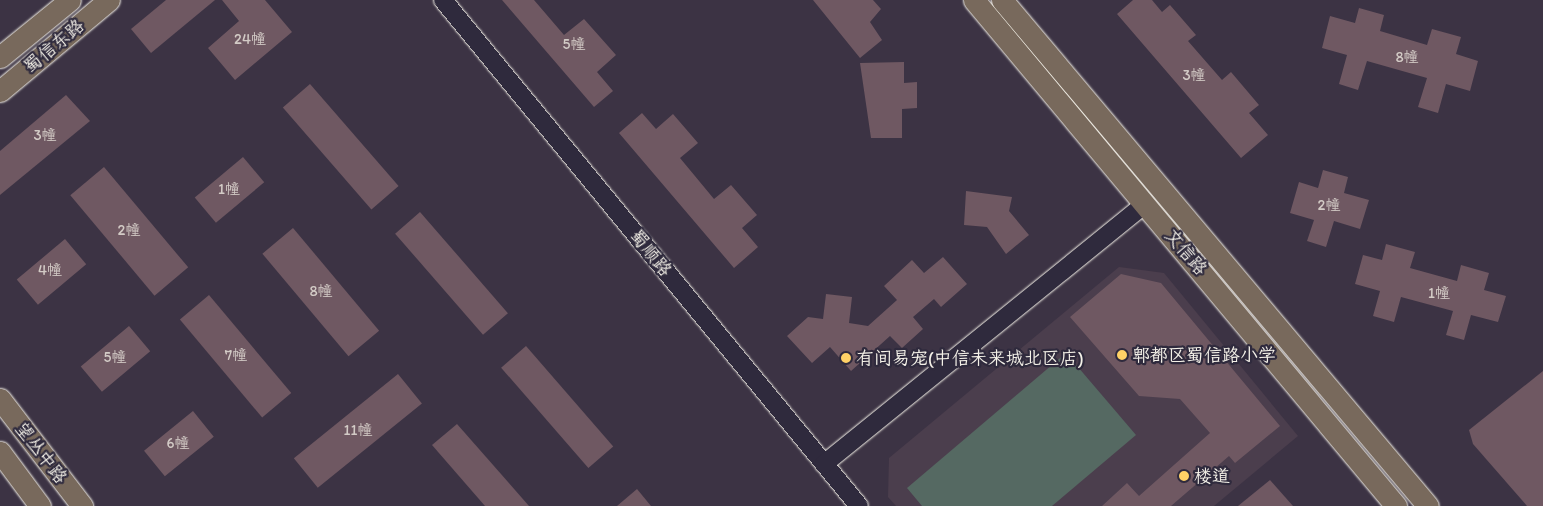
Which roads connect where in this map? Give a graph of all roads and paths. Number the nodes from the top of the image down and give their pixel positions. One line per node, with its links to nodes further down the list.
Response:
1 (70, 0): 6 (main road, 蜀信东路)
2 (109, 0): 7 (main road, 蜀信东路)
3 (443, 0): 11 (street, 蜀顺路)
4 (974, 0): 8 (main road, 文信路)
5 (1002, 0): 16 (main road)
6 (0, 57)
7 (0, 91)
8 (1145, 204): 11 (street); 15 (main road, 文信路)
9 (0, 399): 13 (main road, 望丛中路)
10 (0, 452): 12 (main road, 望丛中路)
11 (824, 464): 14 (street, 蜀顺路)
12 (40, 506)
13 (82, 506)
14 (859, 506)
15 (1396, 506)
16 (1428, 506)

